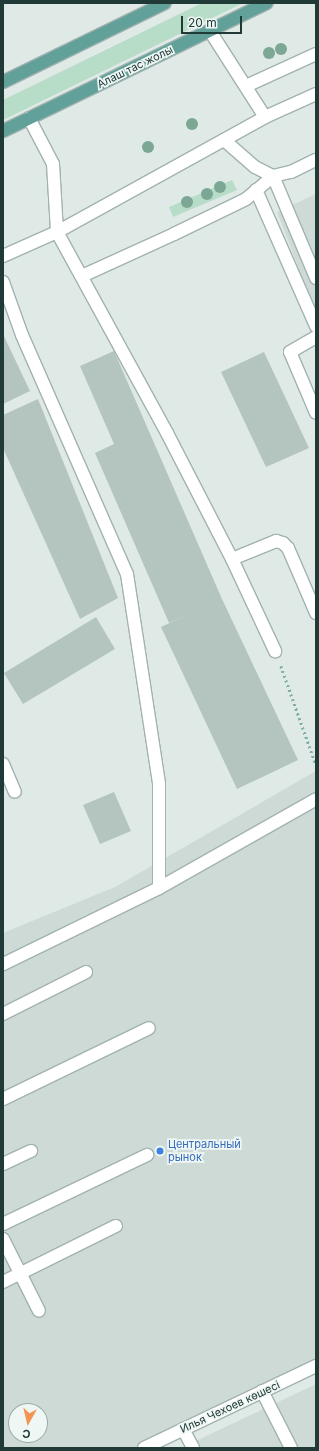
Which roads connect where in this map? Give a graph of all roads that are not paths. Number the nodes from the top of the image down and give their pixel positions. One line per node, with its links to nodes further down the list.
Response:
1 (165, 3): 5 (main road)
2 (267, 3): 3 (main road, Алаш тас жолы)
3 (210, 31): 6 (street); 9 (main road, Алаш тас жолы)
4 (316, 54): 6 (street)
5 (3, 82)
6 (246, 86): 8 (street)
7 (316, 94): 8 (street)
8 (265, 117): 11 (street)
9 (29, 118): 10 (main road, Алаш тас жолы); 15 (street)
10 (3, 131)
11 (224, 140): 13 (street); 15 (street)
12 (316, 160): 13 (street)
13 (273, 176): 14 (street); 18 (street)
14 (256, 190): 17 (street); 20 (street)
15 (57, 232): 16 (street); 17 (street)
16 (3, 256)
17 (82, 276): 23 (street)
18 (316, 278)
19 (3, 282): 29 (street)
20 (316, 326)
21 (316, 337): 22 (street)
22 (316, 413)
23 (232, 559): 24 (street); 25 (street)
24 (316, 613)
25 (275, 651)
26 (3, 764): 27 (street)
27 (15, 792)
28 (316, 799): 29 (street)
29 (159, 888): 30 (street)
30 (3, 964)
31 (86, 972): 32 (street)
32 (3, 1014)
33 (149, 1028): 34 (street)
34 (3, 1099)
35 (31, 1151): 37 (street)
36 (147, 1156): 38 (street)
37 (3, 1164)
38 (3, 1224)
39 (116, 1226): 41 (street)
40 (3, 1239): 41 (street)
41 (19, 1274): 42 (street); 43 (street)
42 (3, 1282)
43 (39, 1311)
44 (316, 1366): 45 (street, Илья Чехоев көшесі)
45 (262, 1391): 46 (street, Илья Чехоев көшесі); 49 (street)
46 (183, 1429): 47 (street, Илья Чехоев көшесі); 48 (street)
47 (144, 1448)
48 (193, 1448)
49 (291, 1448)

